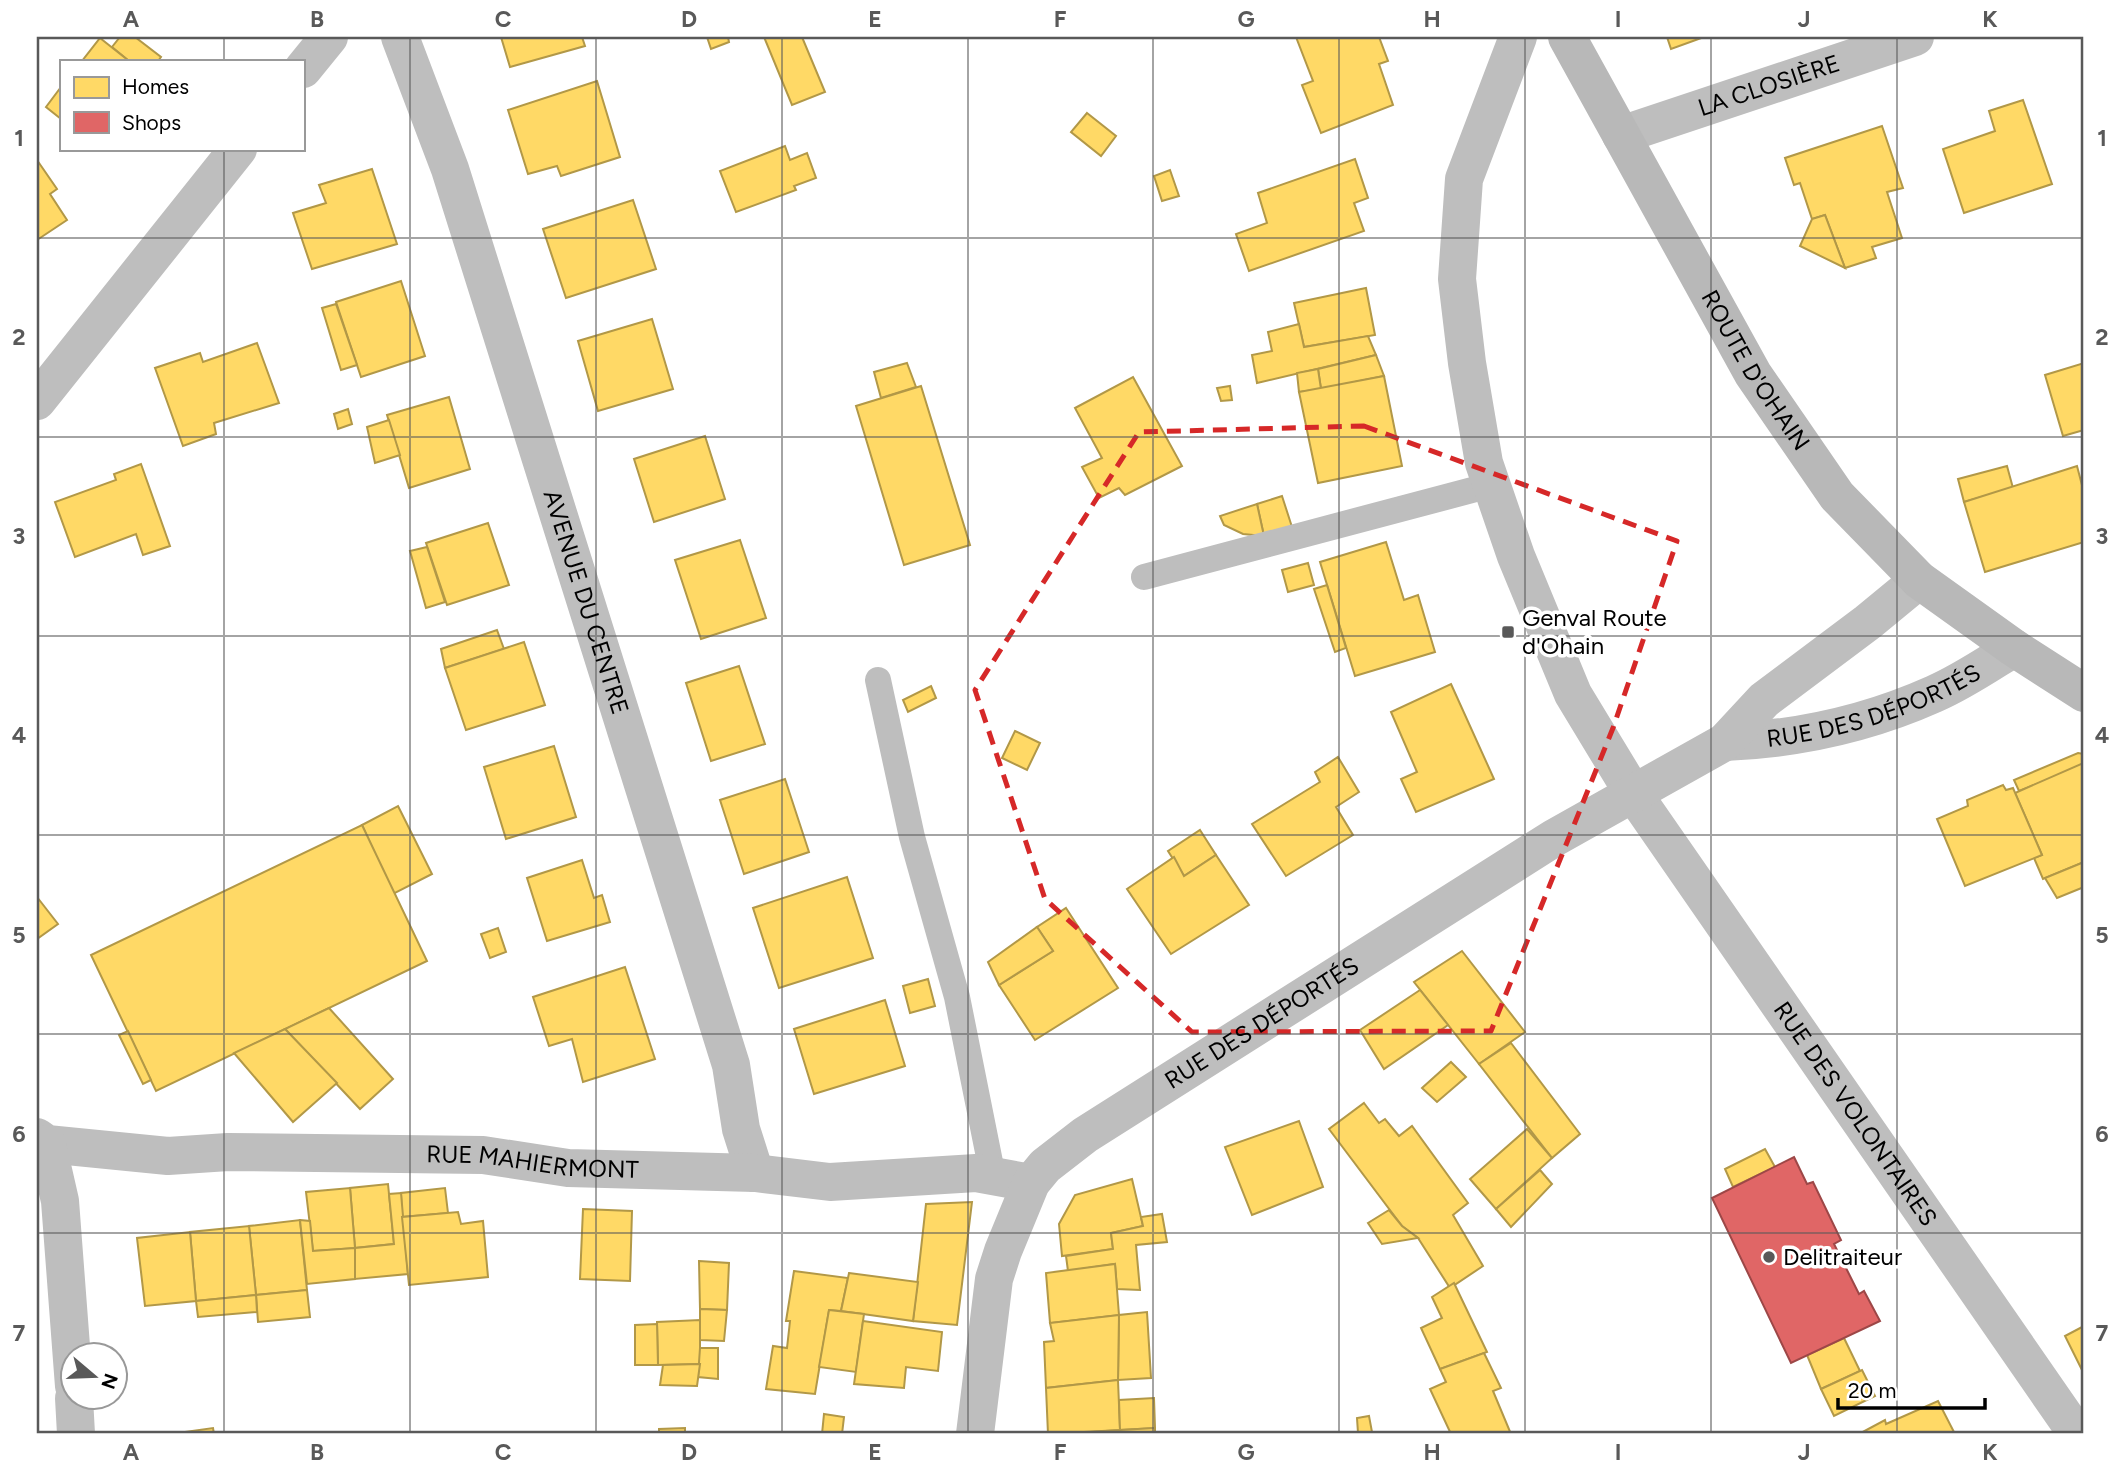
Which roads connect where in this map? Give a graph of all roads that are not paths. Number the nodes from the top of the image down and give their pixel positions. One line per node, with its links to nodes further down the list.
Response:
1 (329, 37): 6 (street)
2 (400, 37): 19 (street, AVENUE DU CENTRE)
3 (1518, 37): 10 (street)
4 (1567, 37): 7 (main road, ROUTE D'OHAIN)
5 (1916, 37): 7 (street, LA CLOSIÈRE)
6 (304, 68)
7 (1620, 135): 12 (main road, ROUTE D'OHAIN)
8 (237, 150): 9 (street)
9 (37, 401)
10 (1491, 485): 11 (lane); 17 (street)
11 (1144, 577)
12 (1919, 580): 13 (main road, ROUTE D'OHAIN); 16 (street, RUE DES DÉPORTÉS)
13 (2014, 648): 15 (main road, ROUTE D'OHAIN); 16 (street, RUE DES DÉPORTÉS)
14 (878, 680): 20 (lane)
15 (2084, 693)
16 (1725, 743): 17 (street, RUE DES DÉPORTÉS)
17 (1633, 793): 21 (street, RUE DES DÉPORTÉS); 26 (street, RUE DES VOLONTAIRES)
18 (42, 1141): 19 (street, RUE MAHIERMONT); 22 (street)
19 (755, 1173): 20 (street, RUE MAHIERMONT)
20 (993, 1177): 21 (street, RUE MAHIERMONT)
21 (1031, 1183): 25 (street, RUE DES DÉPORTÉS)
22 (71, 1342)
23 (75, 1412): 24 (street)
24 (76, 1434)
25 (975, 1434)
26 (2077, 1434)

